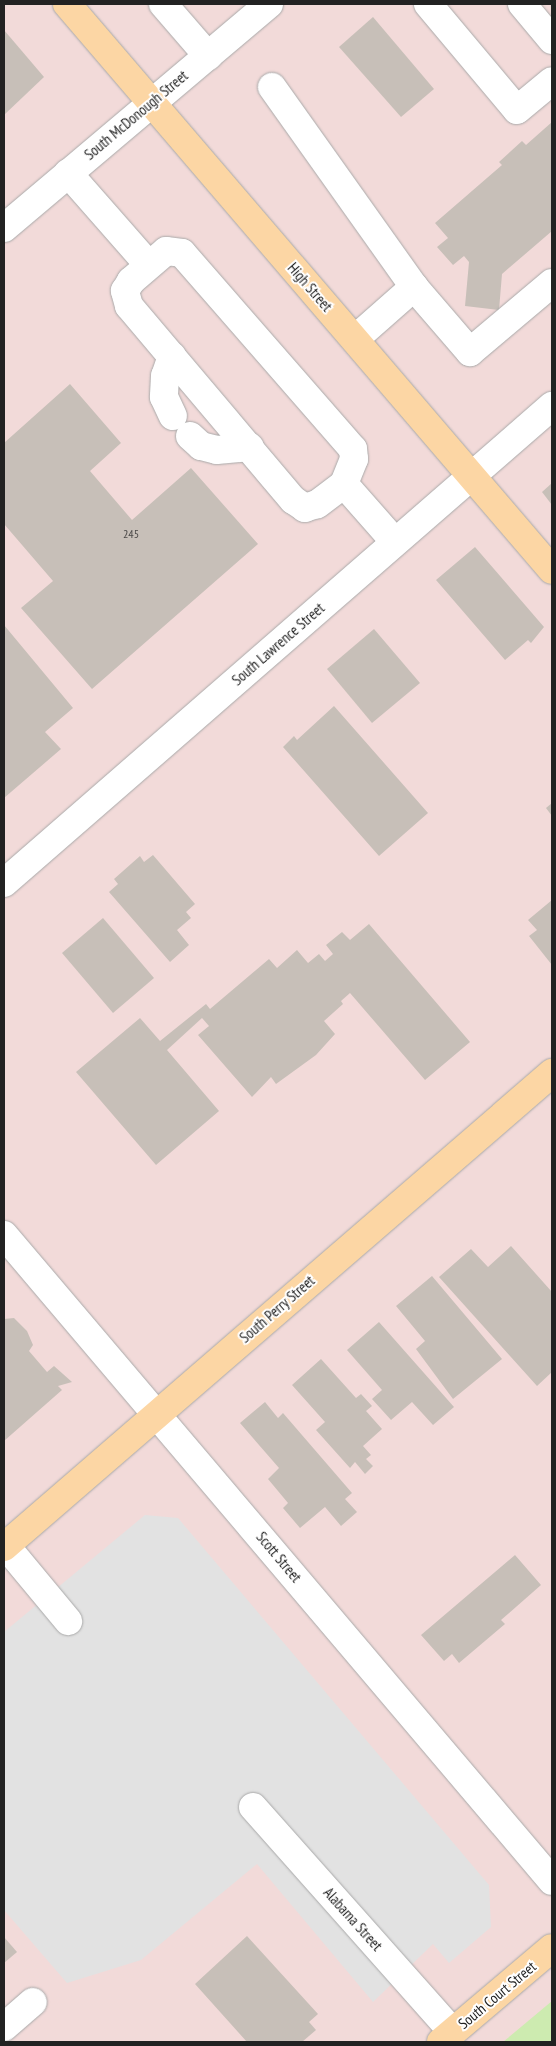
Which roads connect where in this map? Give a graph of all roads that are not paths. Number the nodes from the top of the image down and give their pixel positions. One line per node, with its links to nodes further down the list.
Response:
1 (68, 4): 10 (main road, High Street)
2 (164, 4): 7 (street)
3 (269, 4): 7 (street, South McDonough Street)
4 (428, 4): 8 (street)
5 (522, 4): 6 (street)
6 (552, 40)
7 (208, 56): 10 (street, South McDonough Street)
8 (552, 81)
9 (272, 87): 15 (street)
10 (152, 102): 11 (street, South McDonough Street); 16 (main road, High Street)
11 (68, 173): 12 (street, South McDonough Street); 13 (street)
12 (4, 228)
13 (148, 264): 17 (street); 21 (street)
14 (552, 283): 15 (street)
15 (414, 287): 16 (street)
16 (355, 340): 20 (main road, High Street)
17 (172, 356): 19 (street); 19 (street)
18 (552, 406): 20 (street, South Lawrence Street)
19 (250, 447): 21 (street)
20 (471, 476): 22 (street, South Lawrence Street); 23 (main road, High Street)
21 (344, 484): 22 (street)
22 (395, 542): 24 (street, South Lawrence Street)
23 (552, 570)
24 (4, 883)
25 (552, 1073): 27 (main road, South Perry Street)
26 (4, 1235): 27 (street, Scott Street)
27 (156, 1413): 28 (main road, South Perry Street); 31 (street, Scott Street)
28 (4, 1546): 29 (street)
29 (68, 1621)
30 (252, 1807): 35 (street, Alabama Street)
31 (552, 1881)
32 (552, 1948): 35 (main road, South Court Street)
33 (33, 2002): 34 (street)
34 (4, 2027)
35 (447, 2037)

